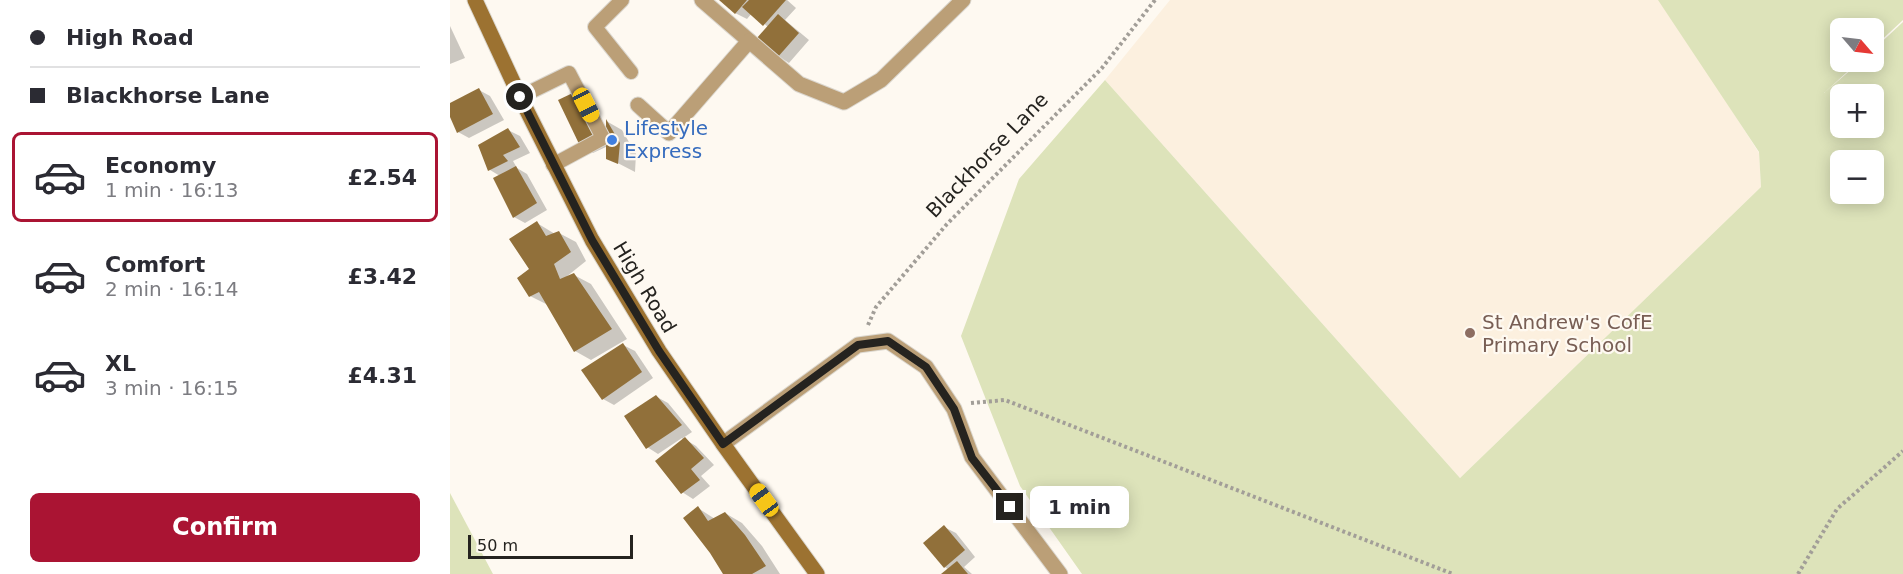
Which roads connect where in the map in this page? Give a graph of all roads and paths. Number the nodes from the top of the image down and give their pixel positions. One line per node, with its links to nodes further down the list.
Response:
1 (475, 0): 8 (main road, High Road)
2 (622, 0): 7 (lane)
3 (702, 0): 6 (street)
4 (963, 0): 6 (street)
5 (1155, 0): 11 (path, Blackhorse Lane)
6 (749, 41): 9 (street)
7 (631, 72)
8 (520, 97): 10 (main road, High Road); 10 (lane)
9 (638, 105)
10 (553, 165): 13 (main road, High Road)
11 (858, 345): 12 (street); 13 (street)
12 (951, 405): 16 (street); 17 (path)
13 (723, 444): 15 (main road, High Road)
14 (1903, 451): 18 (path)
15 (817, 574)
16 (1060, 574)
17 (1454, 574)
18 (1798, 574)

